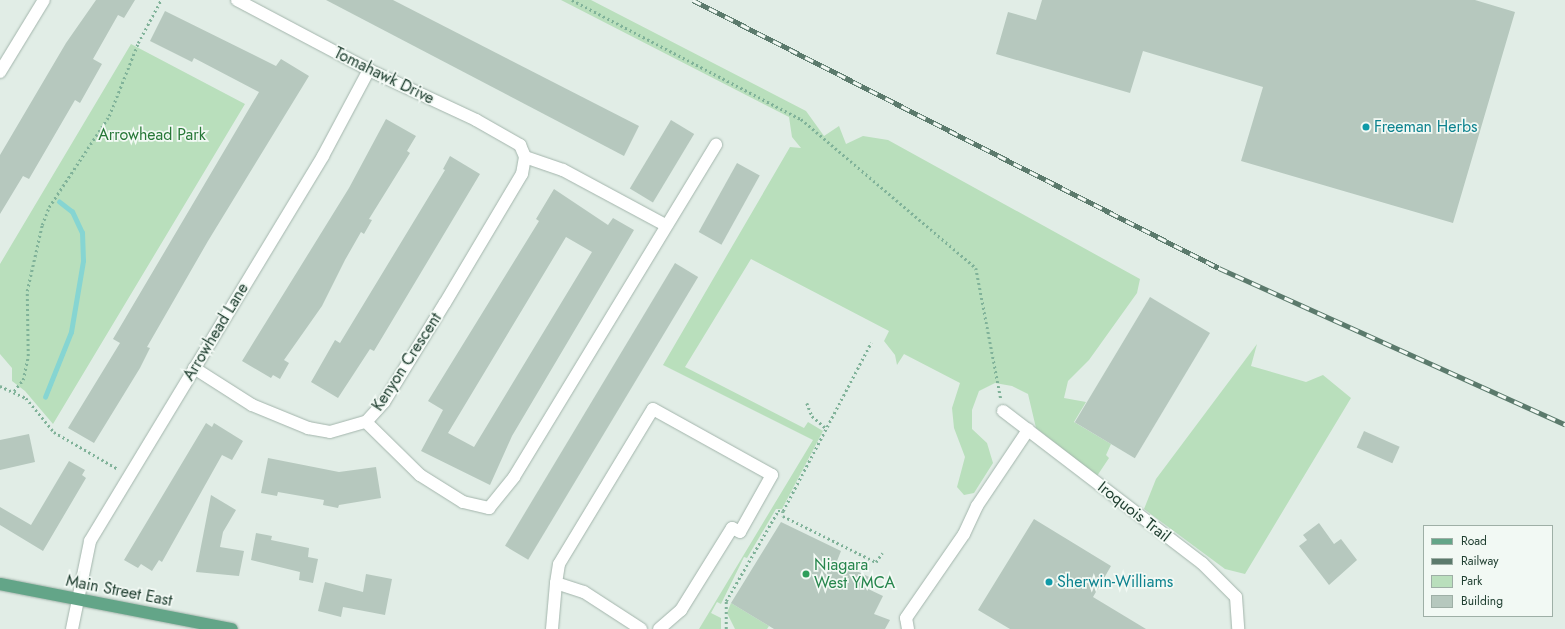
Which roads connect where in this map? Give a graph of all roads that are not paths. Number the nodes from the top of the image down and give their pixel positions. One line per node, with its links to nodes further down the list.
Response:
1 (44, 0): 4 (street)
2 (237, 0): 3 (street, Tomahawk Drive)
3 (369, 70): 6 (street, Tomahawk Drive); 8 (street, Arrowhead Lane)
4 (0, 72)
5 (716, 145): 7 (street)
6 (525, 157): 7 (street); 10 (street, Kenyon Crescent)
7 (665, 225): 10 (street)
8 (194, 368): 10 (street, Kenyon Crescent); 14 (street, Arrowhead Lane)
9 (1003, 411): 11 (street, Iroquois Trail)
10 (366, 422)
11 (1028, 430): 20 (street); 21 (street, Iroquois Trail)
12 (556, 583): 17 (street); 18 (street); 19 (street)
13 (0, 584): 14 (main road, Main Street East)
14 (79, 599): 15 (street, Arrowhead Lane); 16 (main road, Main Street East)
15 (72, 629)
16 (232, 629)
17 (552, 629)
18 (641, 629)
19 (659, 629)
20 (908, 629)
21 (1238, 629)

